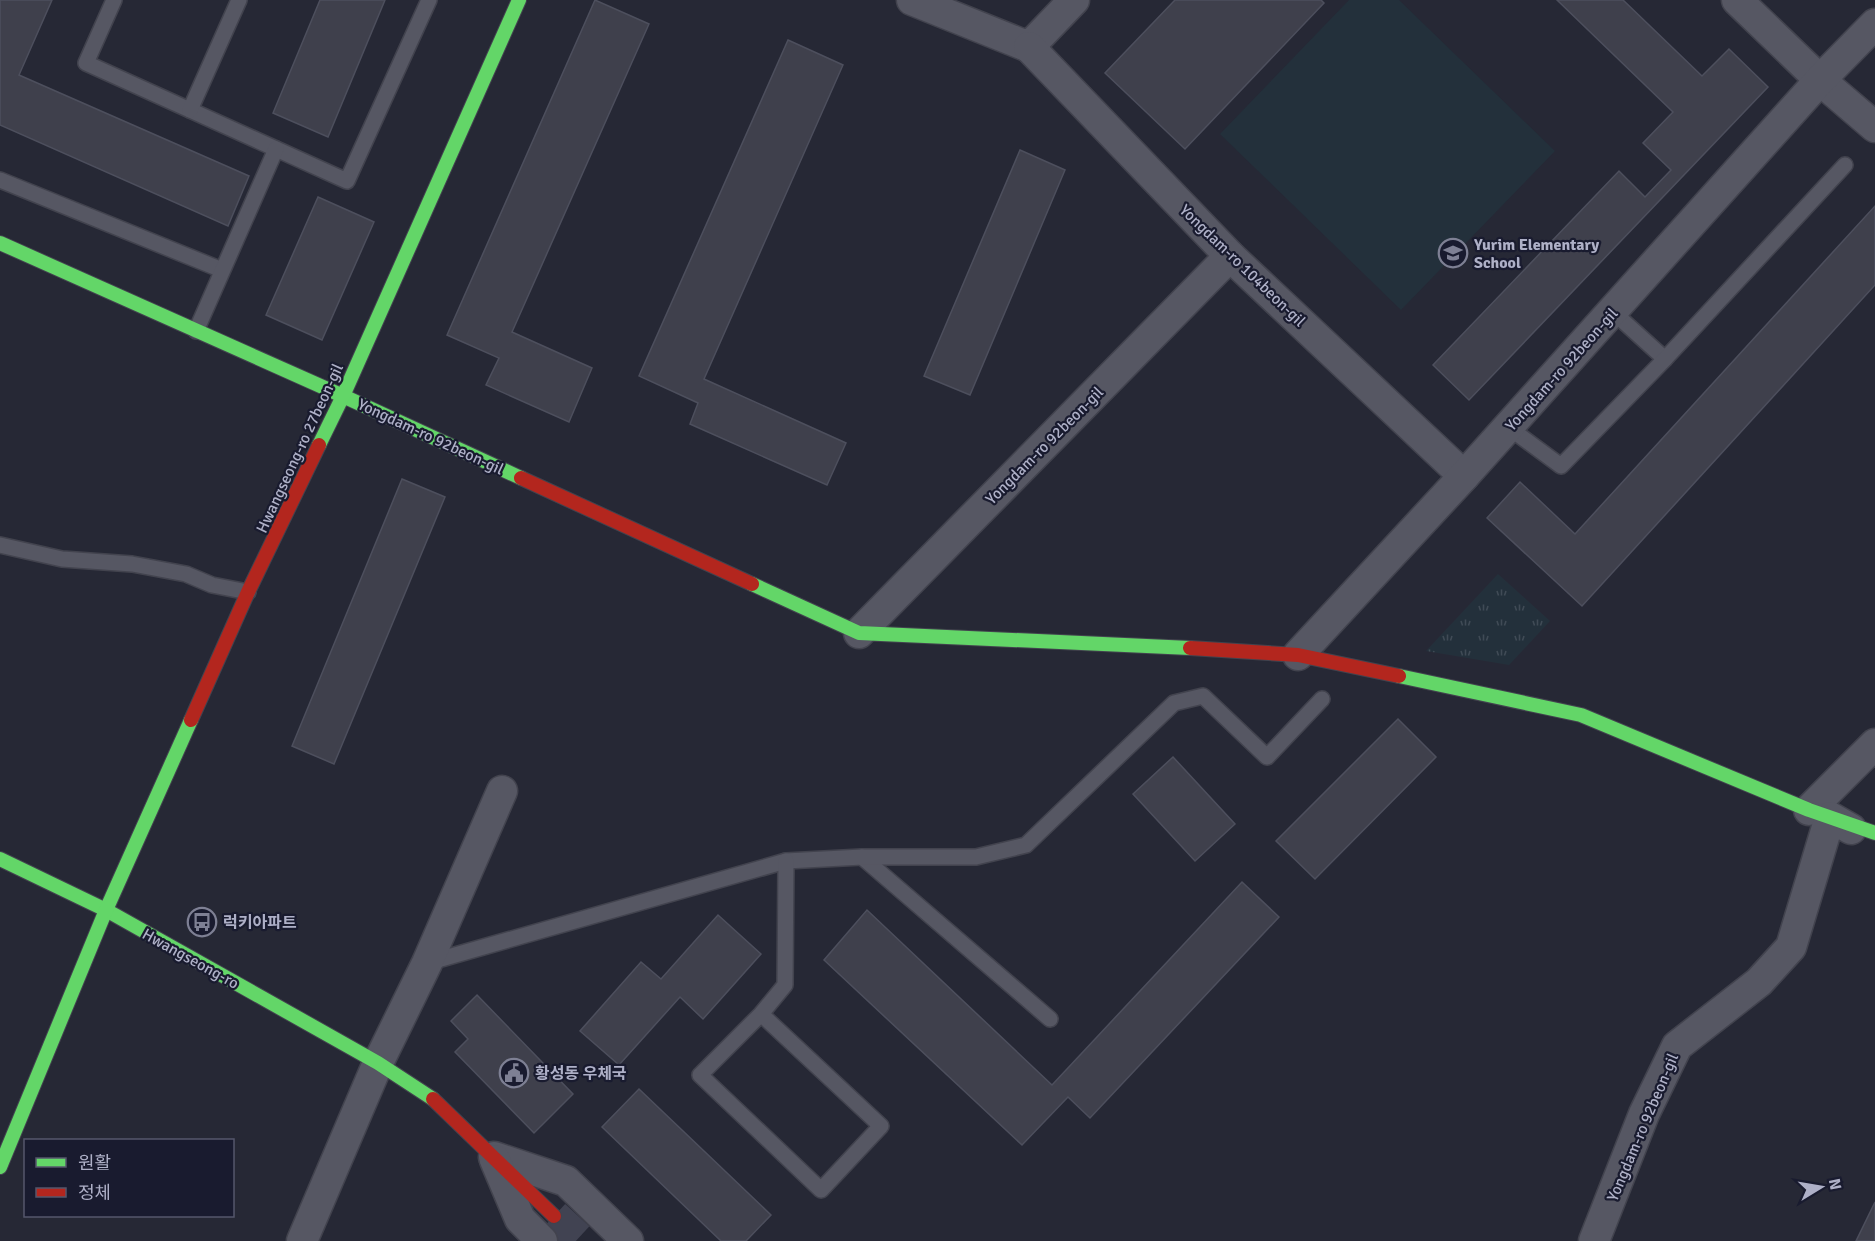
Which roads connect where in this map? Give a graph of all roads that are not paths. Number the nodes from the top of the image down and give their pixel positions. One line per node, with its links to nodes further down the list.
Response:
1 (114, 0): 11 (lane)
2 (239, 0): 11 (lane)
3 (429, 0): 13 (lane)
4 (519, 0): 22 (street, Hwangseong-ro 27beon-gil)
5 (912, 0): 9 (street, Yongdam-ro 104beon-gil)
6 (1074, 0): 9 (street)
7 (1737, 0): 10 (street)
8 (1875, 24): 10 (street, Yongdam-ro 92beon-gil)
9 (1029, 47): 17 (street, Yongdam-ro 104beon-gil)
10 (1820, 80): 12 (street); 19 (street, Yongdam-ro 92beon-gil)
11 (190, 110): 13 (lane)
12 (1872, 119)
13 (276, 149): 18 (lane)
14 (1845, 165): 21 (lane)
15 (0, 180): 18 (lane)
16 (0, 243): 20 (street, Yongdam-ro 92beon-gil)
17 (1230, 256): 24 (street, Yongdam-ro 104beon-gil); 27 (street, Yongdam-ro 92beon-gil)
18 (222, 270): 20 (lane)
19 (1612, 311): 21 (lane); 23 (street, Yongdam-ro 92beon-gil)
20 (196, 331): 22 (street, Yongdam-ro 92beon-gil)
21 (1665, 359): 23 (lane)
22 (343, 396): 26 (street, Hwangseong-ro 27beon-gil); 27 (street, Yongdam-ro 92beon-gil)
23 (1508, 427): 24 (street, Yongdam-ro 92beon-gil)
24 (1464, 476): 28 (street, Yongdam-ro 92beon-gil)
25 (0, 544): 26 (lane)
26 (248, 592): 38 (street, Hwangseong-ro 27beon-gil)
27 (859, 633): 28 (street, Yongdam-ro 92beon-gil)
28 (1298, 655): 32 (street, Yongdam-ro 92beon-gil)
29 (1322, 699): 35 (lane)
30 (1875, 744): 32 (street, Yongdam-ro 92beon-gil)
31 (502, 791): 39 (street)
32 (1819, 813): 33 (street); 34 (street, Yongdam-ro 92beon-gil); 48 (street, Yongdam-ro 92beon-gil)
33 (1875, 833)
34 (1875, 842)
35 (862, 857): 37 (lane); 41 (lane)
36 (0, 860): 38 (street, Hwangseong-ro)
37 (786, 861): 39 (lane); 40 (lane)
38 (105, 910): 42 (street, Hwangseong-ro); 44 (street, Hwangseong-ro 27beon-gil)
39 (427, 963): 42 (street)
40 (761, 1014): 40 (lane)
41 (1050, 1019)
42 (378, 1063): 43 (street, Hwangseong-ro); 46 (street)
43 (494, 1157): 45 (street); 47 (street)
44 (0, 1167)
45 (548, 1228)
46 (302, 1241)
47 (628, 1241)
48 (1594, 1241)

